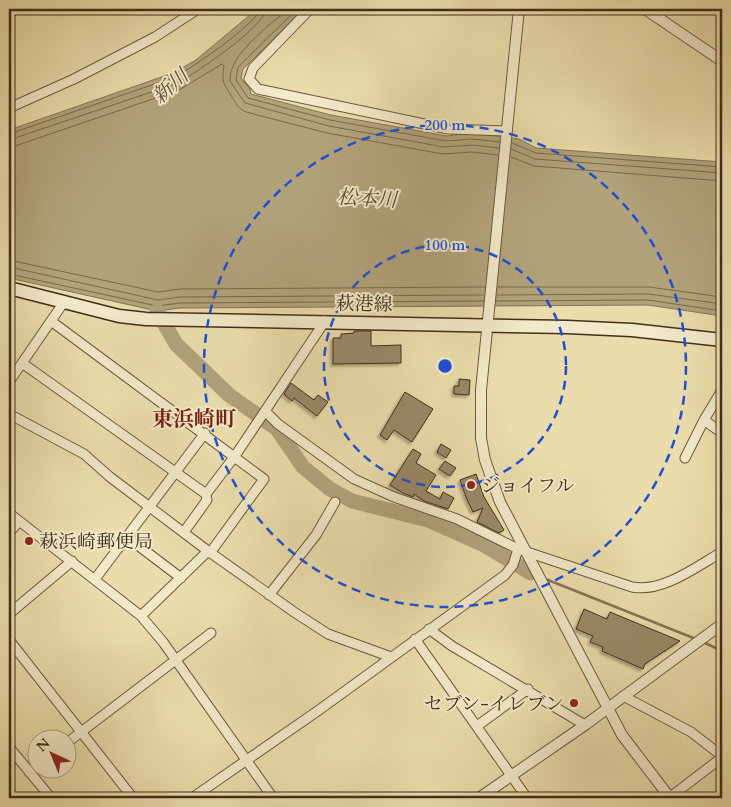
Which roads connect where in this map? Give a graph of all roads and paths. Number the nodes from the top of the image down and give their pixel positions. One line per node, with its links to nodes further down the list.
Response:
1 (198, 9): 6 (street)
2 (310, 9): 7 (street)
3 (519, 9): 7 (street)
4 (644, 9): 5 (street)
5 (722, 61)
6 (9, 108)
7 (506, 133): 12 (street)
8 (9, 288): 9 (main road, 萩港線)
9 (64, 302): 10 (street); 11 (main road, 萩港線)
10 (51, 321): 14 (street); 20 (street)
11 (325, 321): 12 (main road, 萩港線); 17 (street)
12 (486, 325): 13 (main road, 萩港線); 33 (street)
13 (722, 340)
14 (22, 363): 15 (street); 24 (street)
15 (10, 377)
16 (722, 390): 19 (street)
17 (264, 412): 22 (street); 33 (street)
18 (9, 414): 27 (street)
19 (704, 420): 21 (street); 23 (street)
20 (205, 433): 22 (street); 24 (street)
21 (722, 433)
22 (234, 456): 25 (street); 34 (street)
23 (685, 458)
24 (175, 472): 25 (street); 27 (street)
25 (206, 494): 30 (street)
26 (335, 502): 39 (street)
27 (150, 506): 30 (street); 32 (street)
28 (9, 513): 29 (street)
29 (19, 521): 31 (street); 36 (street)
30 (184, 532): 34 (street)
31 (9, 533)
32 (127, 537): 37 (street); 38 (street)
33 (522, 550): 35 (street); 43 (street); 51 (street)
34 (209, 552): 37 (street); 39 (street)
35 (722, 552)
36 (72, 561): 38 (street); 40 (street)
37 (181, 578): 41 (street)
38 (96, 579): 41 (street)
39 (269, 595): 47 (street)
40 (10, 611)
41 (141, 616): 48 (street)
42 (722, 624): 50 (street)
43 (429, 629): 45 (street); 49 (street)
44 (211, 633): 48 (street)
45 (415, 639): 47 (street); 53 (street)
46 (9, 640): 54 (street)
47 (391, 657): 57 (street)
48 (176, 660): 54 (street); 57 (street)
49 (528, 690): 52 (street); 53 (street)
50 (623, 696): 51 (street); 56 (street)
51 (607, 709): 52 (street); 67 (street)
52 (585, 725): 59 (street)
53 (477, 726): 59 (street)
54 (80, 732): 62 (street)
55 (9, 747): 58 (street)
56 (721, 754): 67 (street)
57 (247, 762): 63 (street); 64 (street)
58 (28, 771)
59 (511, 776): 65 (street); 66 (street)
60 (36, 780): 61 (street)
61 (51, 798)
62 (133, 798)
63 (192, 798)
64 (273, 798)
65 (479, 798)
66 (527, 798)
67 (669, 798)

